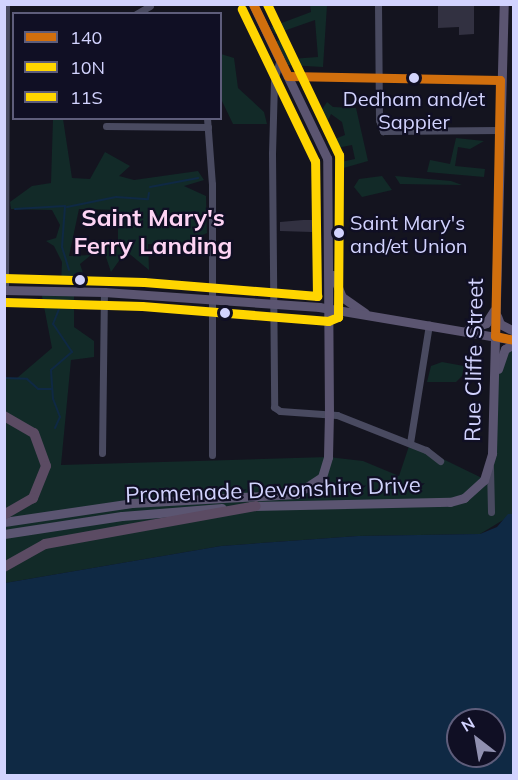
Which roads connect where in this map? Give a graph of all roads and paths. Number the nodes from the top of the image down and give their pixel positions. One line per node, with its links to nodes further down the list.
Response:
1 (6, 4): 16 (street)
2 (253, 4): 7 (main road)
3 (378, 4): 9 (street)
4 (504, 4): 6 (main road, Rue Cliffe Street)
5 (509, 4): 6 (street)
6 (503, 18): 10 (main road, Rue Cliffe Street)
7 (280, 58): 8 (main road); 19 (street)
8 (288, 76): 9 (street); 15 (main road)
9 (379, 77): 10 (street); 14 (street)
10 (500, 80): 14 (main road, Rue Cliffe Street)
11 (207, 120): 13 (street)
12 (106, 126): 13 (street)
13 (208, 127): 18 (street)
14 (499, 130): 20 (main road, Rue Cliffe Street)
15 (330, 259): 21 (main road, Promenade Devonshire Drive); 22 (main road)
16 (5, 290): 17 (main road)
17 (104, 292): 18 (main road); 32 (street)
18 (212, 299): 19 (main road); 33 (street)
19 (272, 304): 21 (main road); 29 (street)
20 (495, 308): 24 (main road); 25 (main road); 26 (main road, Rue Cliffe Street)
21 (329, 309): 22 (main road); 29 (main road, Promenade Devonshire Drive)
22 (367, 314): 23 (main road)
23 (429, 325): 24 (main road); 31 (street)
24 (464, 330): 26 (main road)
25 (513, 331)
26 (495, 336): 27 (main road); 28 (main road, Rue Cliffe Street)
27 (513, 342): 28 (main road)
28 (494, 385): 35 (main road, Rue Cliffe Street)
29 (329, 414): 31 (street); 39 (main road, Promenade Devonshire Drive)
30 (4, 416): 38 (highway)
31 (410, 443): 34 (street)
32 (102, 453)
33 (212, 455)
34 (440, 461)
35 (490, 465): 36 (main road, Promenade Devonshire Drive); 37 (street)
36 (256, 506): 40 (main road, Promenade Devonshire Drive); 41 (highway)
37 (491, 512)
38 (4, 515)
39 (4, 522)
40 (4, 534)
41 (4, 567)

